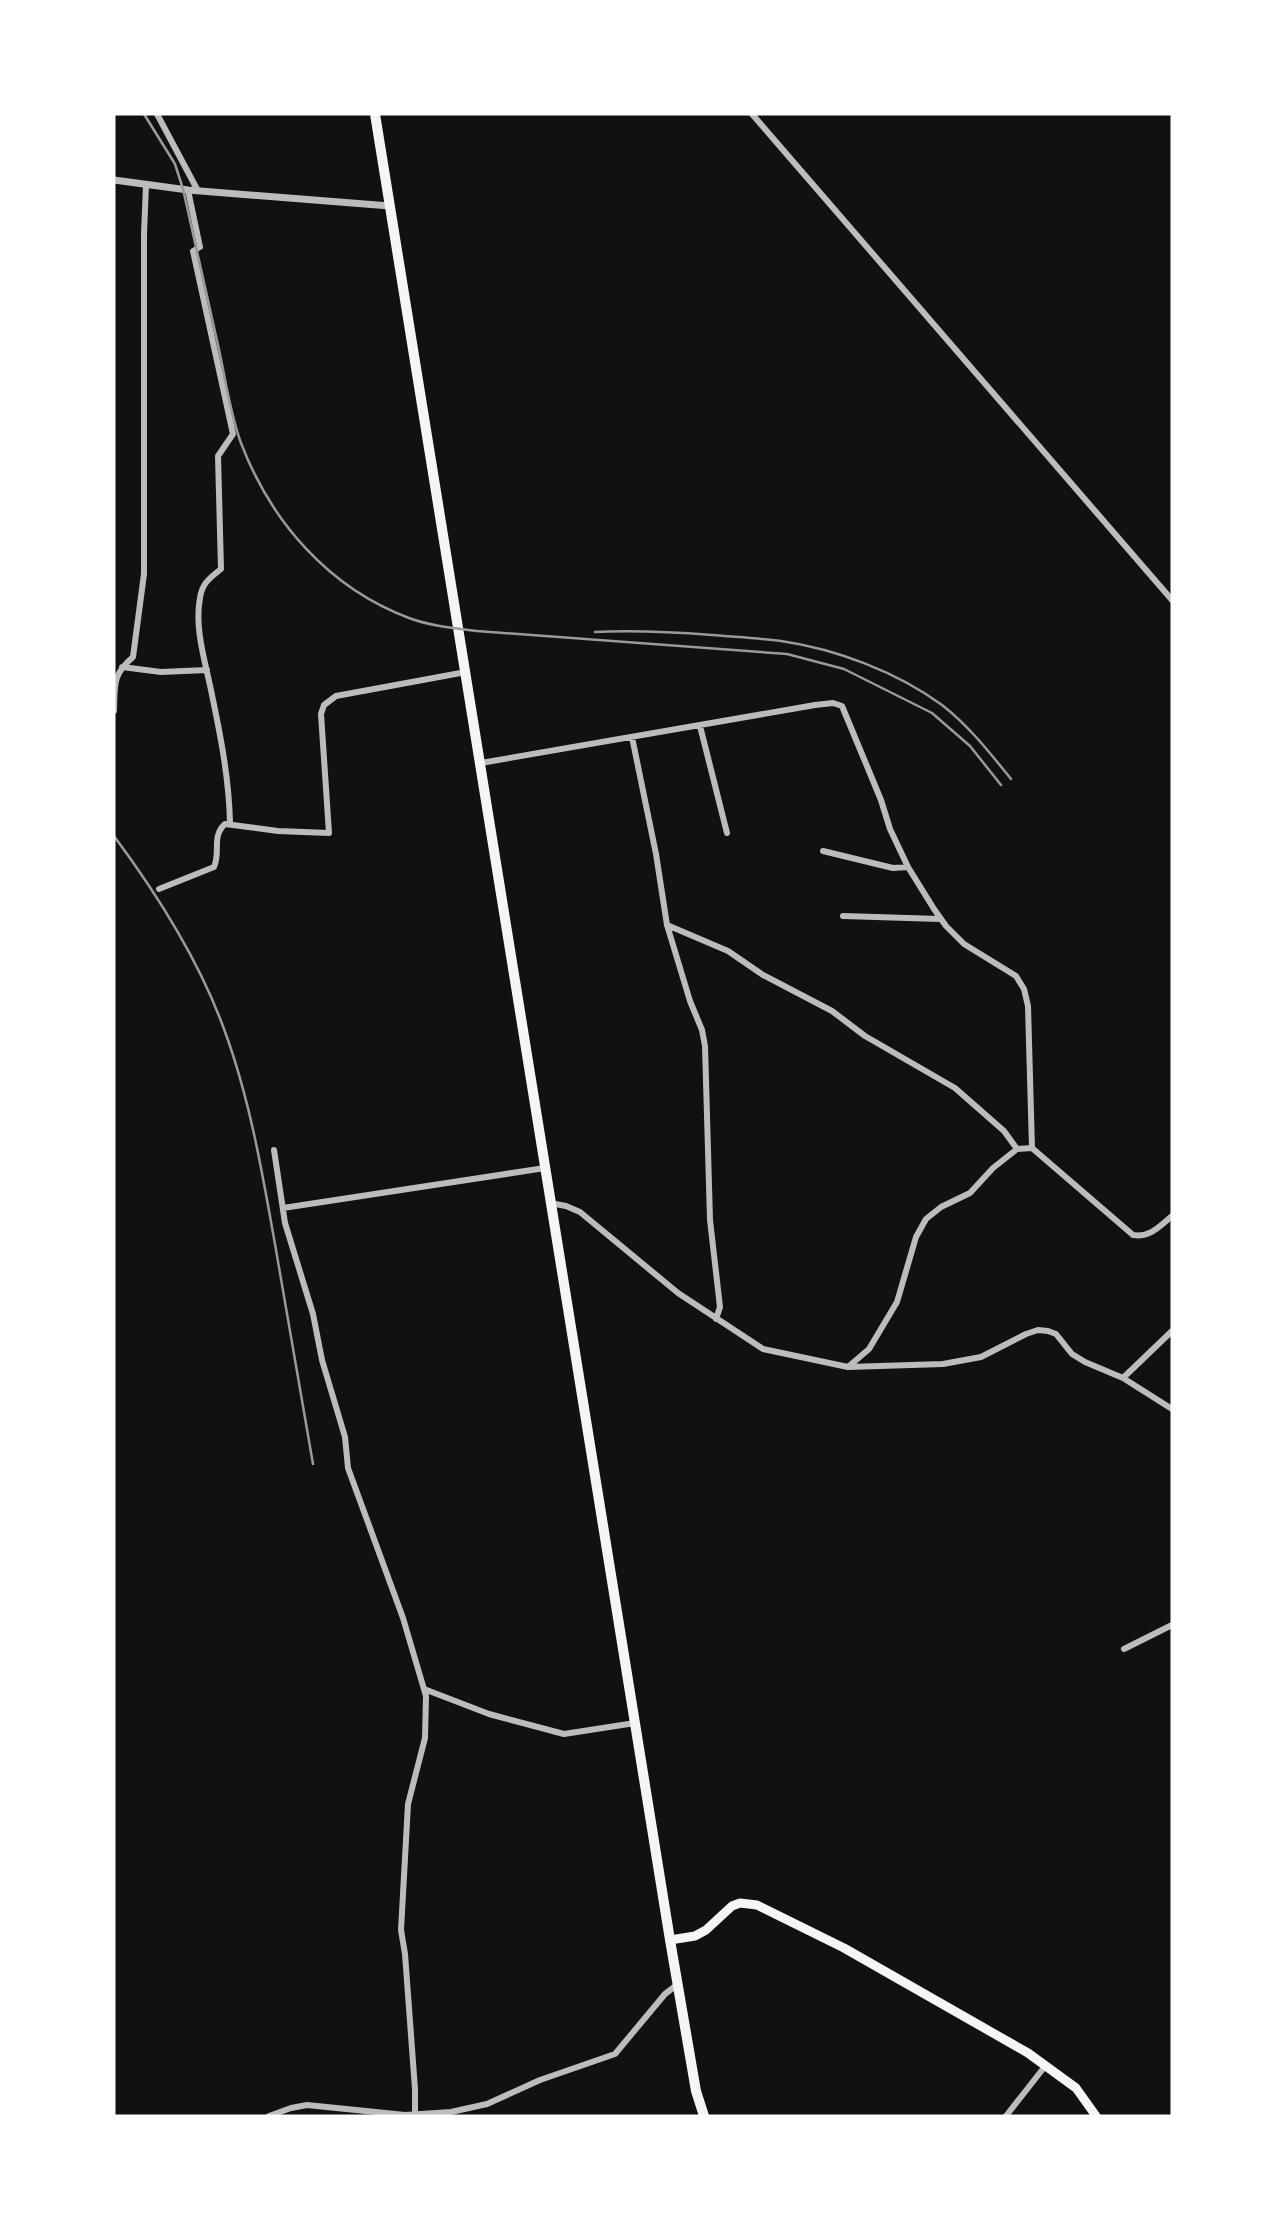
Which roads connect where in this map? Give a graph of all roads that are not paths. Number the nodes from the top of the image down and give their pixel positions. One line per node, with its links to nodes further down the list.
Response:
1 (157, 114): 7 (street)
2 (375, 114): 8 (main road)
3 (752, 114): 9 (street)
4 (114, 180): 5 (street)
5 (146, 185): 6 (street); 10 (street)
6 (188, 190): 7 (street); 13 (street)
7 (198, 191): 8 (street)
8 (390, 206): 14 (main road)
9 (1172, 598)
10 (134, 657): 11 (street); 12 (street)
11 (122, 667): 12 (street); 15 (street)
12 (131, 668): 13 (street)
13 (207, 670): 19 (street)
14 (466, 672): 18 (main road); 19 (street)
15 (114, 711)
16 (700, 726): 17 (street); 20 (street); 22 (street)
17 (632, 737): 18 (street); 26 (street)
18 (481, 763): 30 (main road)
19 (230, 823): 23 (street)
20 (727, 833)
21 (822, 851): 22 (street)
22 (908, 867): 25 (street)
23 (159, 890)
24 (843, 916): 25 (street)
25 (940, 919): 27 (street)
26 (667, 925): 28 (street); 34 (street)
27 (1032, 1148): 28 (street); 33 (street)
28 (1017, 1149): 36 (street)
29 (274, 1150): 32 (street)
30 (545, 1168): 31 (main road); 32 (street)
31 (551, 1203): 34 (street); 42 (main road)
32 (283, 1208): 41 (street)
33 (1172, 1216)
34 (716, 1320): 36 (street)
35 (1172, 1331): 37 (street)
36 (848, 1367): 37 (street)
37 (1123, 1378): 38 (street)
38 (1172, 1409)
39 (1172, 1625): 40 (street)
40 (1124, 1649)
41 (424, 1689): 42 (street); 46 (street)
42 (635, 1723): 43 (main road)
43 (670, 1940): 44 (main road); 45 (main road)
44 (678, 1984): 46 (street); 48 (main road)
45 (1046, 2065): 49 (street); 50 (main road)
46 (415, 2115): 47 (street)
47 (269, 2116)
48 (704, 2116)
49 (1006, 2116)
50 (1096, 2116)

